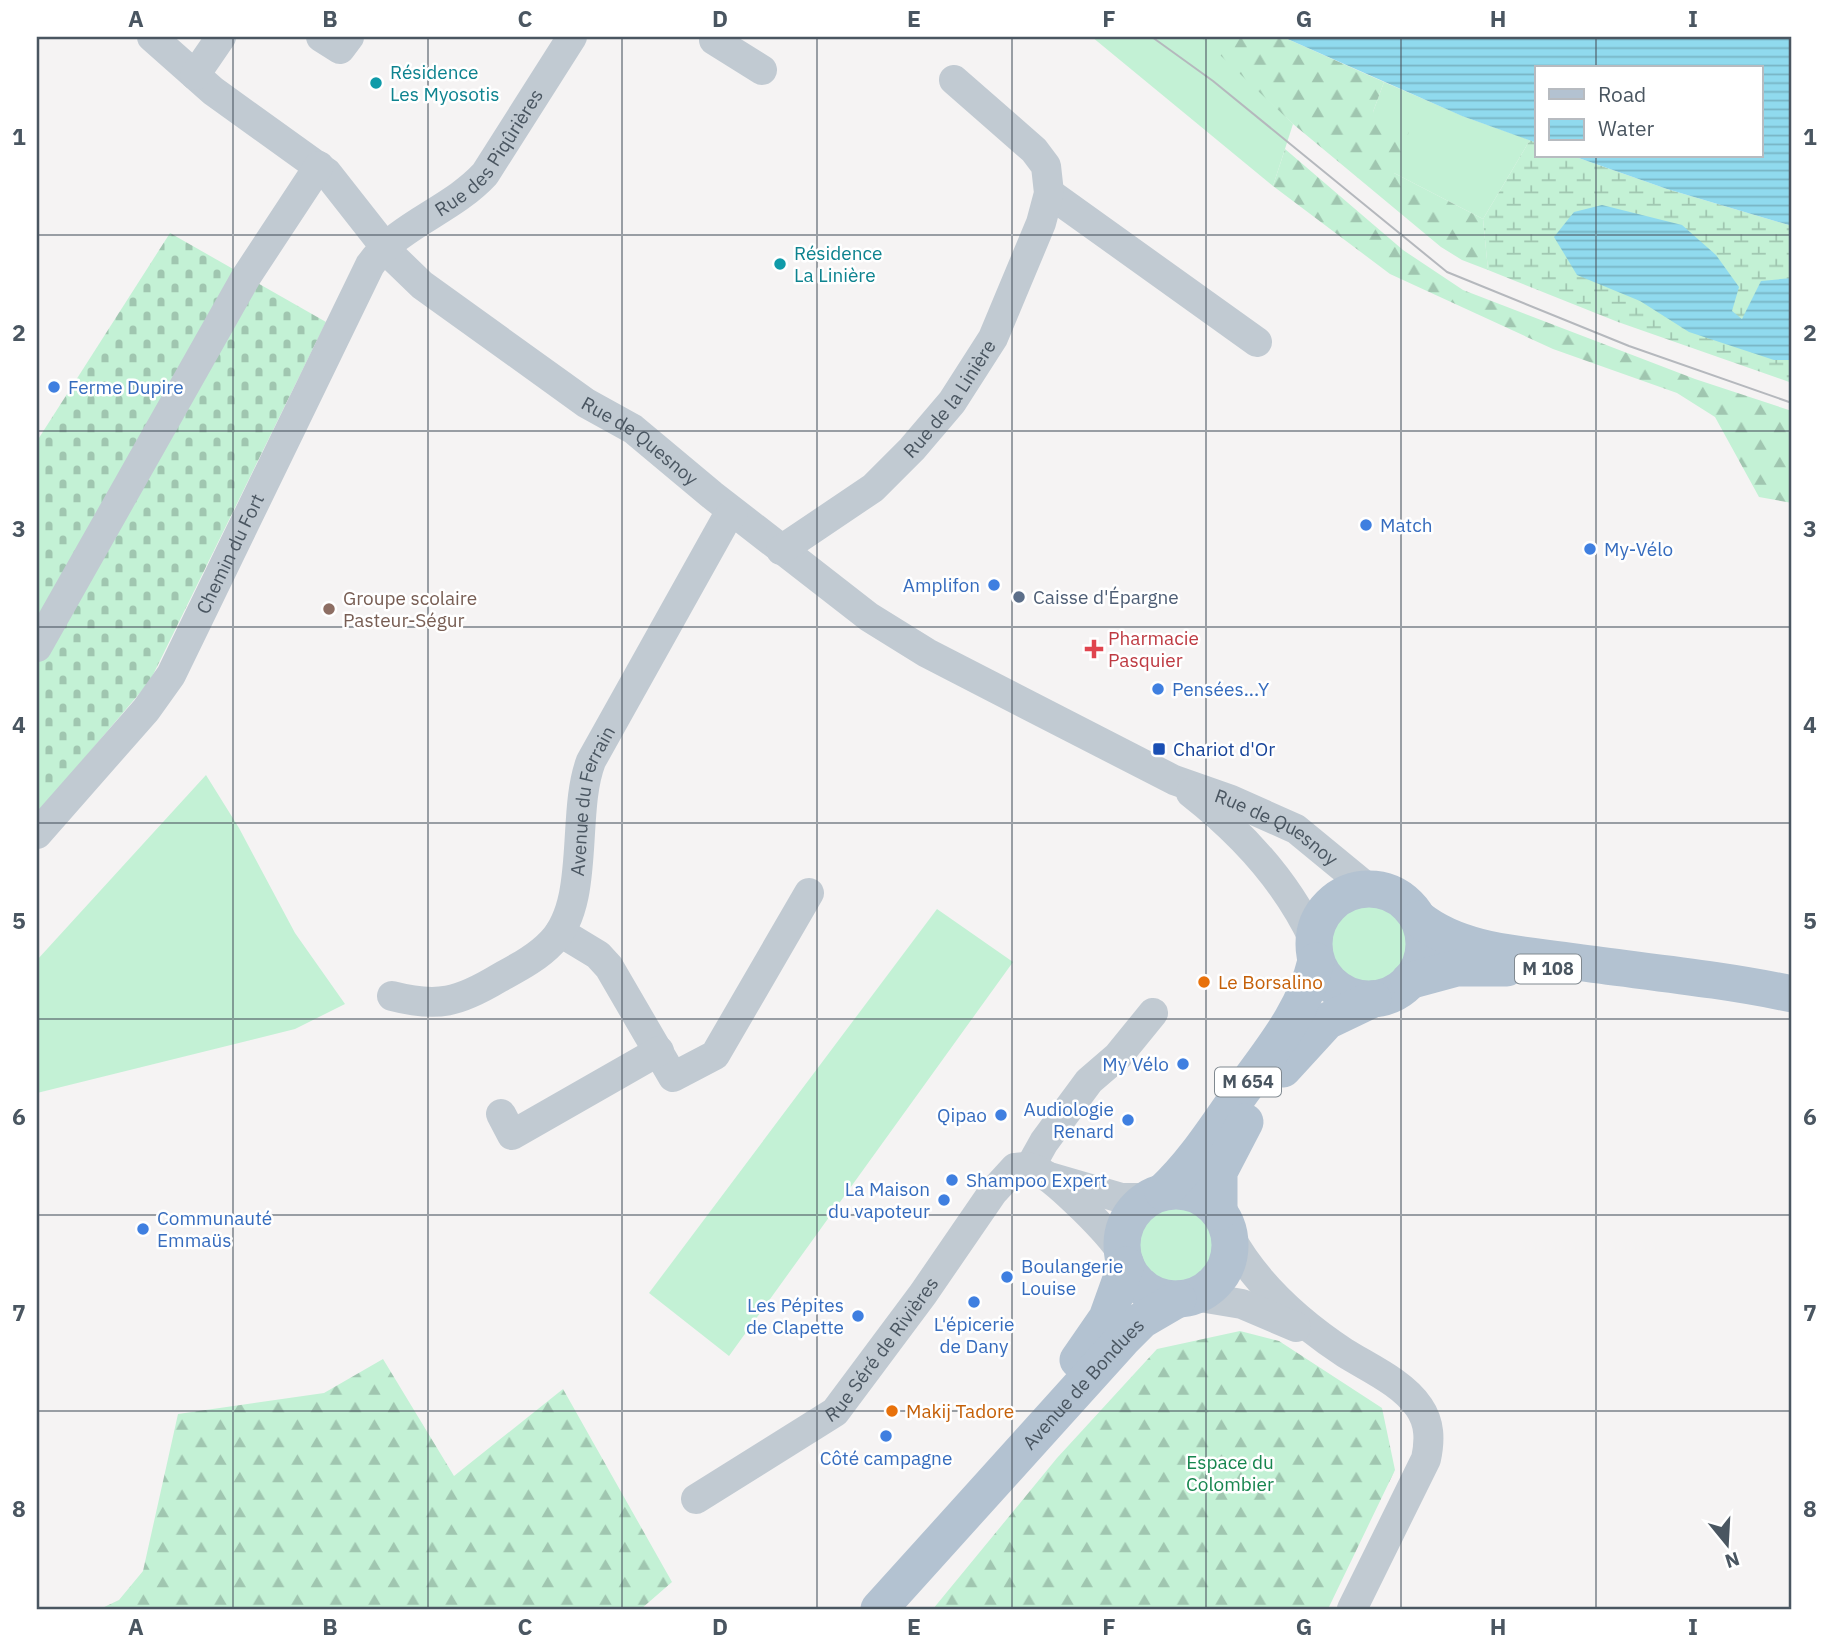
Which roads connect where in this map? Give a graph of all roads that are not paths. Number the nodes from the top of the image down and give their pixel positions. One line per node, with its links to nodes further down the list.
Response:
1 (152, 37): 8 (street, Rue de Quesnoy)
2 (221, 37): 8 (street)
3 (321, 37): 4 (street)
4 (349, 37)
5 (572, 37): 12 (street, Rue des Piqûrières)
6 (716, 37): 7 (street)
7 (762, 70)
8 (195, 75): 10 (street, Rue de Quesnoy)
9 (954, 80): 11 (street, Rue de la Linière)
10 (319, 166): 12 (street, Rue de Quesnoy); 16 (street)
11 (1049, 193): 13 (street); 15 (street, Rue de la Linière)
12 (384, 247): 14 (street, Rue de Quesnoy); 18 (street, Chemin du Fort)
13 (1257, 342)
14 (733, 513): 15 (street, Rue de Quesnoy); 22 (street, Avenue du Ferrain)
15 (780, 550): 17 (street, Rue de Quesnoy)
16 (37, 647)
17 (1174, 780): 19 (street, Rue de Quesnoy); 23 (street, Rue de Quesnoy)
18 (37, 834)
19 (1369, 889): 21 (main road); 23 (main road)
20 (809, 893): 30 (street)
21 (1419, 919): 24 (main road, M 108); 25 (main road)
22 (560, 932): 27 (street, Avenue du Ferrain); 30 (street)
23 (1315, 950): 28 (main road); 33 (main road, M 654)
24 (1690, 978): 25 (main road, M 108); 26 (main road, M 108)
25 (1409, 981): 28 (main road)
26 (1792, 995)
27 (392, 996)
28 (1373, 999): 34 (main road, M 654)
29 (1153, 1013): 32 (street)
30 (659, 1051): 31 (street)
31 (501, 1114)
32 (1038, 1171): 33 (street); 35 (street); 39 (street, Rue Séré de Rivières)
33 (1156, 1195): 34 (main road); 35 (main road)
34 (1224, 1224): 36 (main road); 37 (street)
35 (1124, 1259): 36 (main road); 38 (main road, Avenue de Bondues)
36 (1186, 1297): 37 (street); 38 (main road, Avenue de Bondues)
37 (1327, 1341): 41 (street)
38 (994, 1478): 40 (main road, Avenue de Bondues)
39 (696, 1499)
40 (879, 1609)
41 (1352, 1609)

